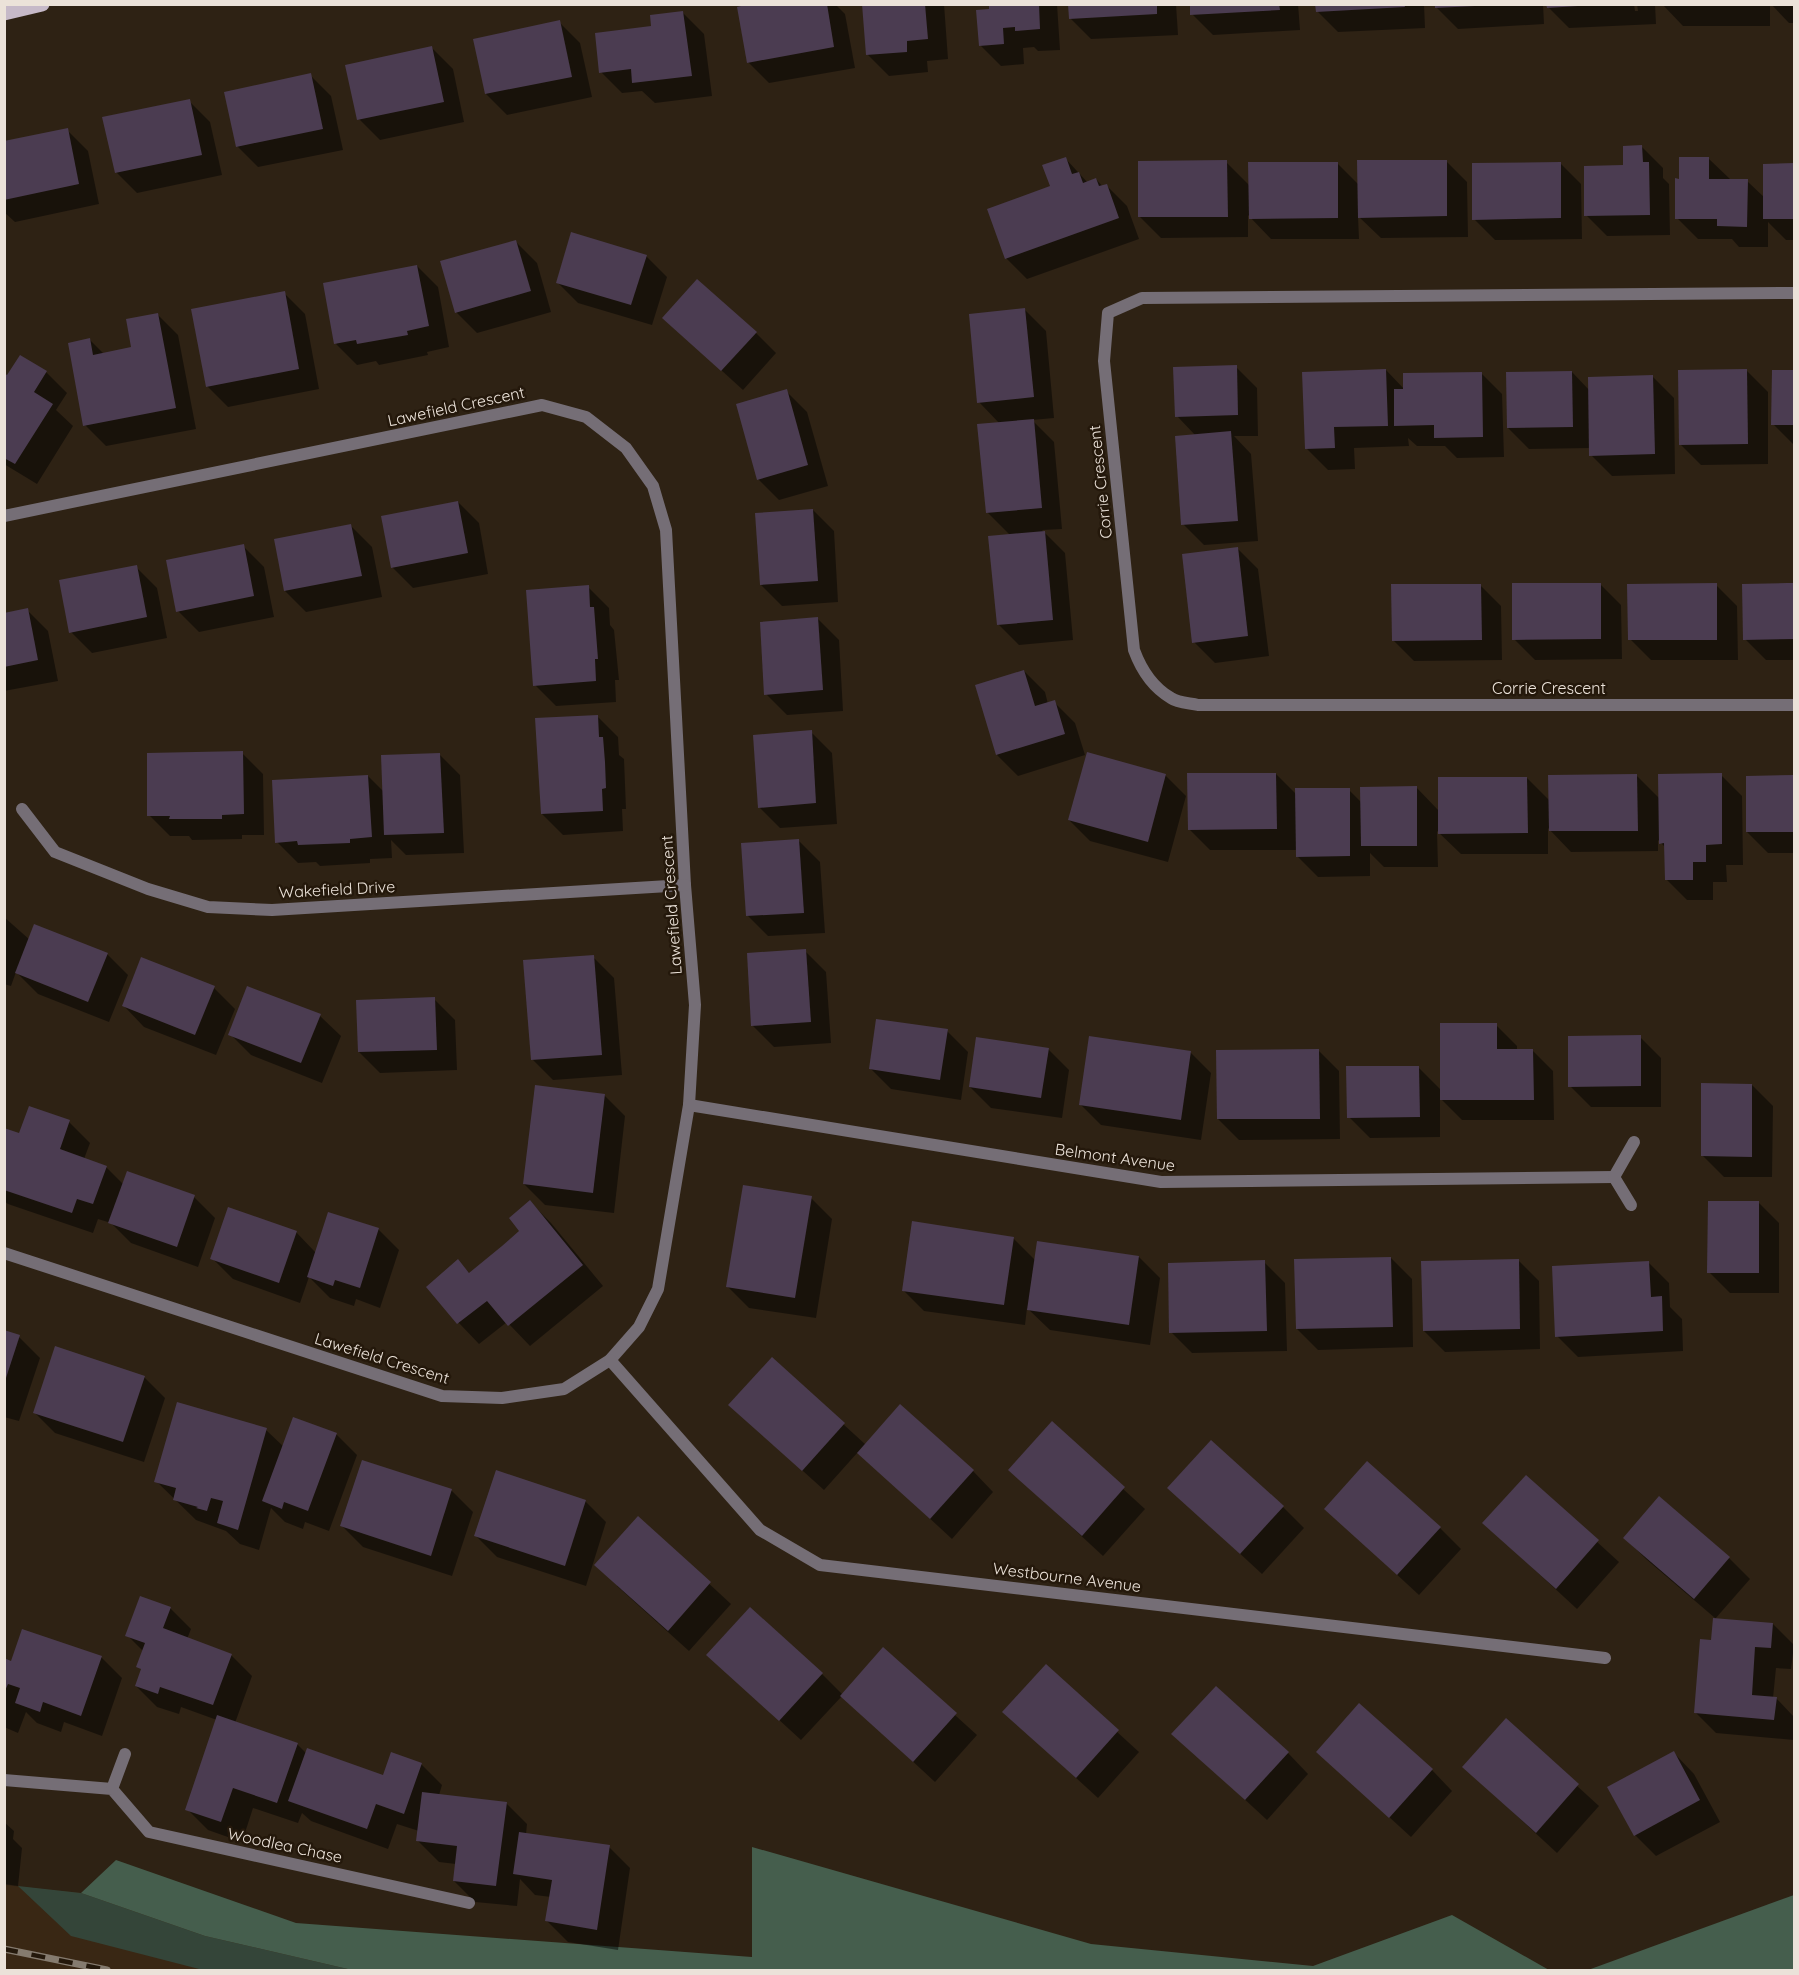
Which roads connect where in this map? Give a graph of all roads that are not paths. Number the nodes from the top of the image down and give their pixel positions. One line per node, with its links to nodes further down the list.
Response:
1 (42, 4): 2 (main road)
2 (4, 13)
3 (1794, 293): 5 (street, Corrie Crescent)
4 (4, 516): 7 (street, Lawefield Crescent)
5 (1794, 705)
6 (22, 809): 7 (street, Wakefield Drive)
7 (685, 885): 8 (street, Lawefield Crescent)
8 (689, 1105): 10 (street, Belmont Avenue); 13 (street, Lawefield Crescent)
9 (1634, 1142): 10 (street)
10 (1614, 1178): 11 (street)
11 (1631, 1205)
12 (4, 1253): 13 (street, Lawefield Crescent)
13 (610, 1360): 14 (street, Westbourne Avenue)
14 (1605, 1658)
15 (125, 1754): 17 (street)
16 (4, 1780): 17 (street)
17 (112, 1789): 18 (street, Woodlea Chase)
18 (469, 1903)

